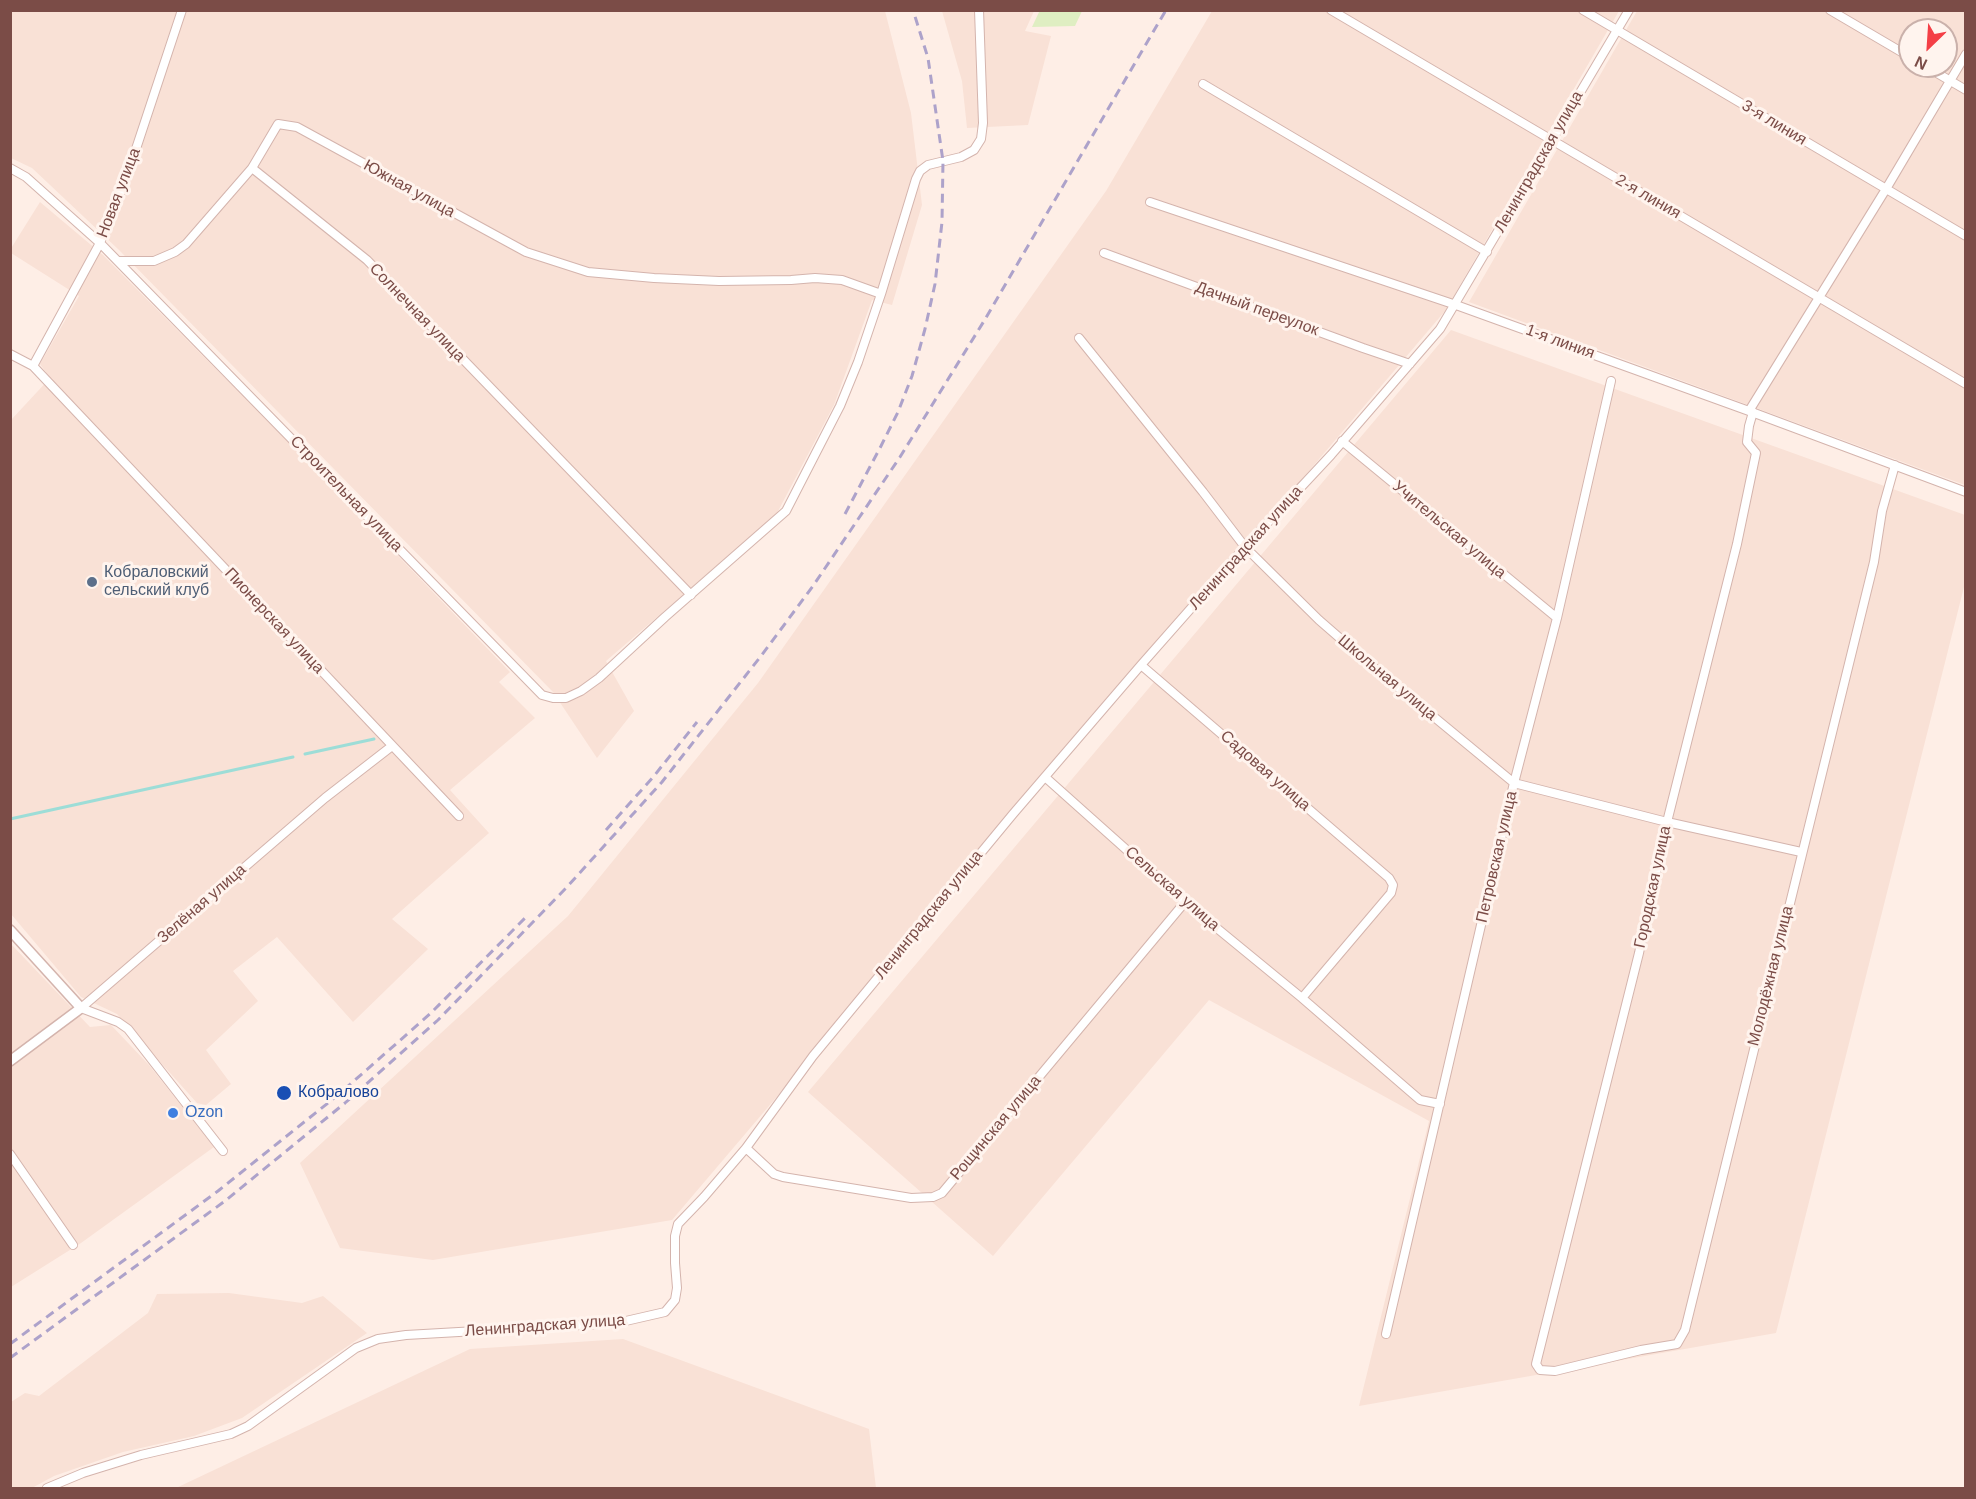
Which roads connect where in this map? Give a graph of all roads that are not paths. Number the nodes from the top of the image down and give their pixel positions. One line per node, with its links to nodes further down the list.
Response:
1 (182, 10): 20 (street, Новая улица)
2 (979, 10): 24 (street, Строительная улица)
3 (1331, 10): 14 (street, 2-я линия)
4 (1583, 10): 7 (street, 3-я линия)
5 (1629, 10): 7 (street, Ленинградская улица)
6 (1830, 10): 8 (street)
7 (1617, 30): 14 (street, Ленинградская улица); 17 (street, 3-я линия)
8 (1898, 50)
9 (1965, 54): 11 (street)
10 (1945, 78): 11 (street)
11 (1950, 81): 13 (street); 17 (street)
12 (1203, 84): 21 (street)
13 (1965, 90)
14 (1552, 141): 21 (street, Ленинградская улица); 25 (street, 2-я линия)
15 (10, 168): 20 (street, Строительная улица)
16 (252, 168): 23 (street); 24 (street, Южная улица); 38 (street, Солнечная улица)
17 (1886, 189): 19 (street, 3-я линия); 25 (street)
18 (1150, 202): 26 (street, 1-я линия)
19 (1965, 236)
20 (100, 243): 23 (street, Строительная улица); 30 (street, Новая улица)
21 (1487, 252): 26 (street, Ленинградская улица)
22 (1104, 253): 29 (street, Дачный переулок)
23 (118, 261): 38 (street, Строительная улица)
24 (881, 294): 38 (street, Строительная улица)
25 (1818, 297): 32 (street, 2-я линия); 33 (street)
26 (1456, 305): 29 (street, Ленинградская улица); 33 (street, 1-я линия)
27 (1079, 338): 37 (street, Школьная улица)
28 (10, 354): 30 (street, Пионерская улица)
29 (1410, 364): 34 (street, Ленинградская улица)
30 (33, 366): 41 (street, Пионерская улица)
31 (1611, 381): 39 (street, Петровская улица)
32 (1965, 384)
33 (1751, 411): 35 (street, 1-я линия); 45 (street, Городская улица)
34 (1342, 441): 37 (street, Ленинградская улица); 39 (street, Учительская улица)
35 (1895, 465): 36 (street, 1-я линия); 46 (street, Молодёжная улица)
36 (1965, 492)
37 (1245, 548): 40 (street, Ленинградская улица); 43 (street, Школьная улица)
38 (691, 595)
39 (1557, 618): 43 (street, Петровская улица)
40 (1141, 665): 42 (street, Ленинградская улица); 49 (street, Садовая улица)
41 (393, 746): 44 (street, Пионерская улица); 50 (street, Зелёная улица)
42 (1045, 777): 47 (street, Сельская улица); 53 (street, Ленинградская улица)
43 (1514, 783): 45 (street, Школьная улица); 52 (street, Петровская улица)
44 (459, 816)
45 (1667, 822): 46 (street, Школьная улица); 58 (street, Городская улица)
46 (1801, 852): 58 (street, Молодёжная улица)
47 (1185, 902): 49 (street, Сельская улица); 53 (street, Рощинская улица)
48 (10, 930): 50 (street)
49 (1302, 998): 52 (street, Сельская улица)
50 (81, 1008): 51 (street, Зелёная улица); 54 (street)
51 (10, 1061)
52 (1440, 1104): 57 (street, Петровская улица)
53 (746, 1148): 59 (street, Ленинградская улица)
54 (223, 1150)
55 (10, 1154): 56 (street)
56 (73, 1245)
57 (1386, 1334)
58 (1536, 1364)
59 (47, 1488)

